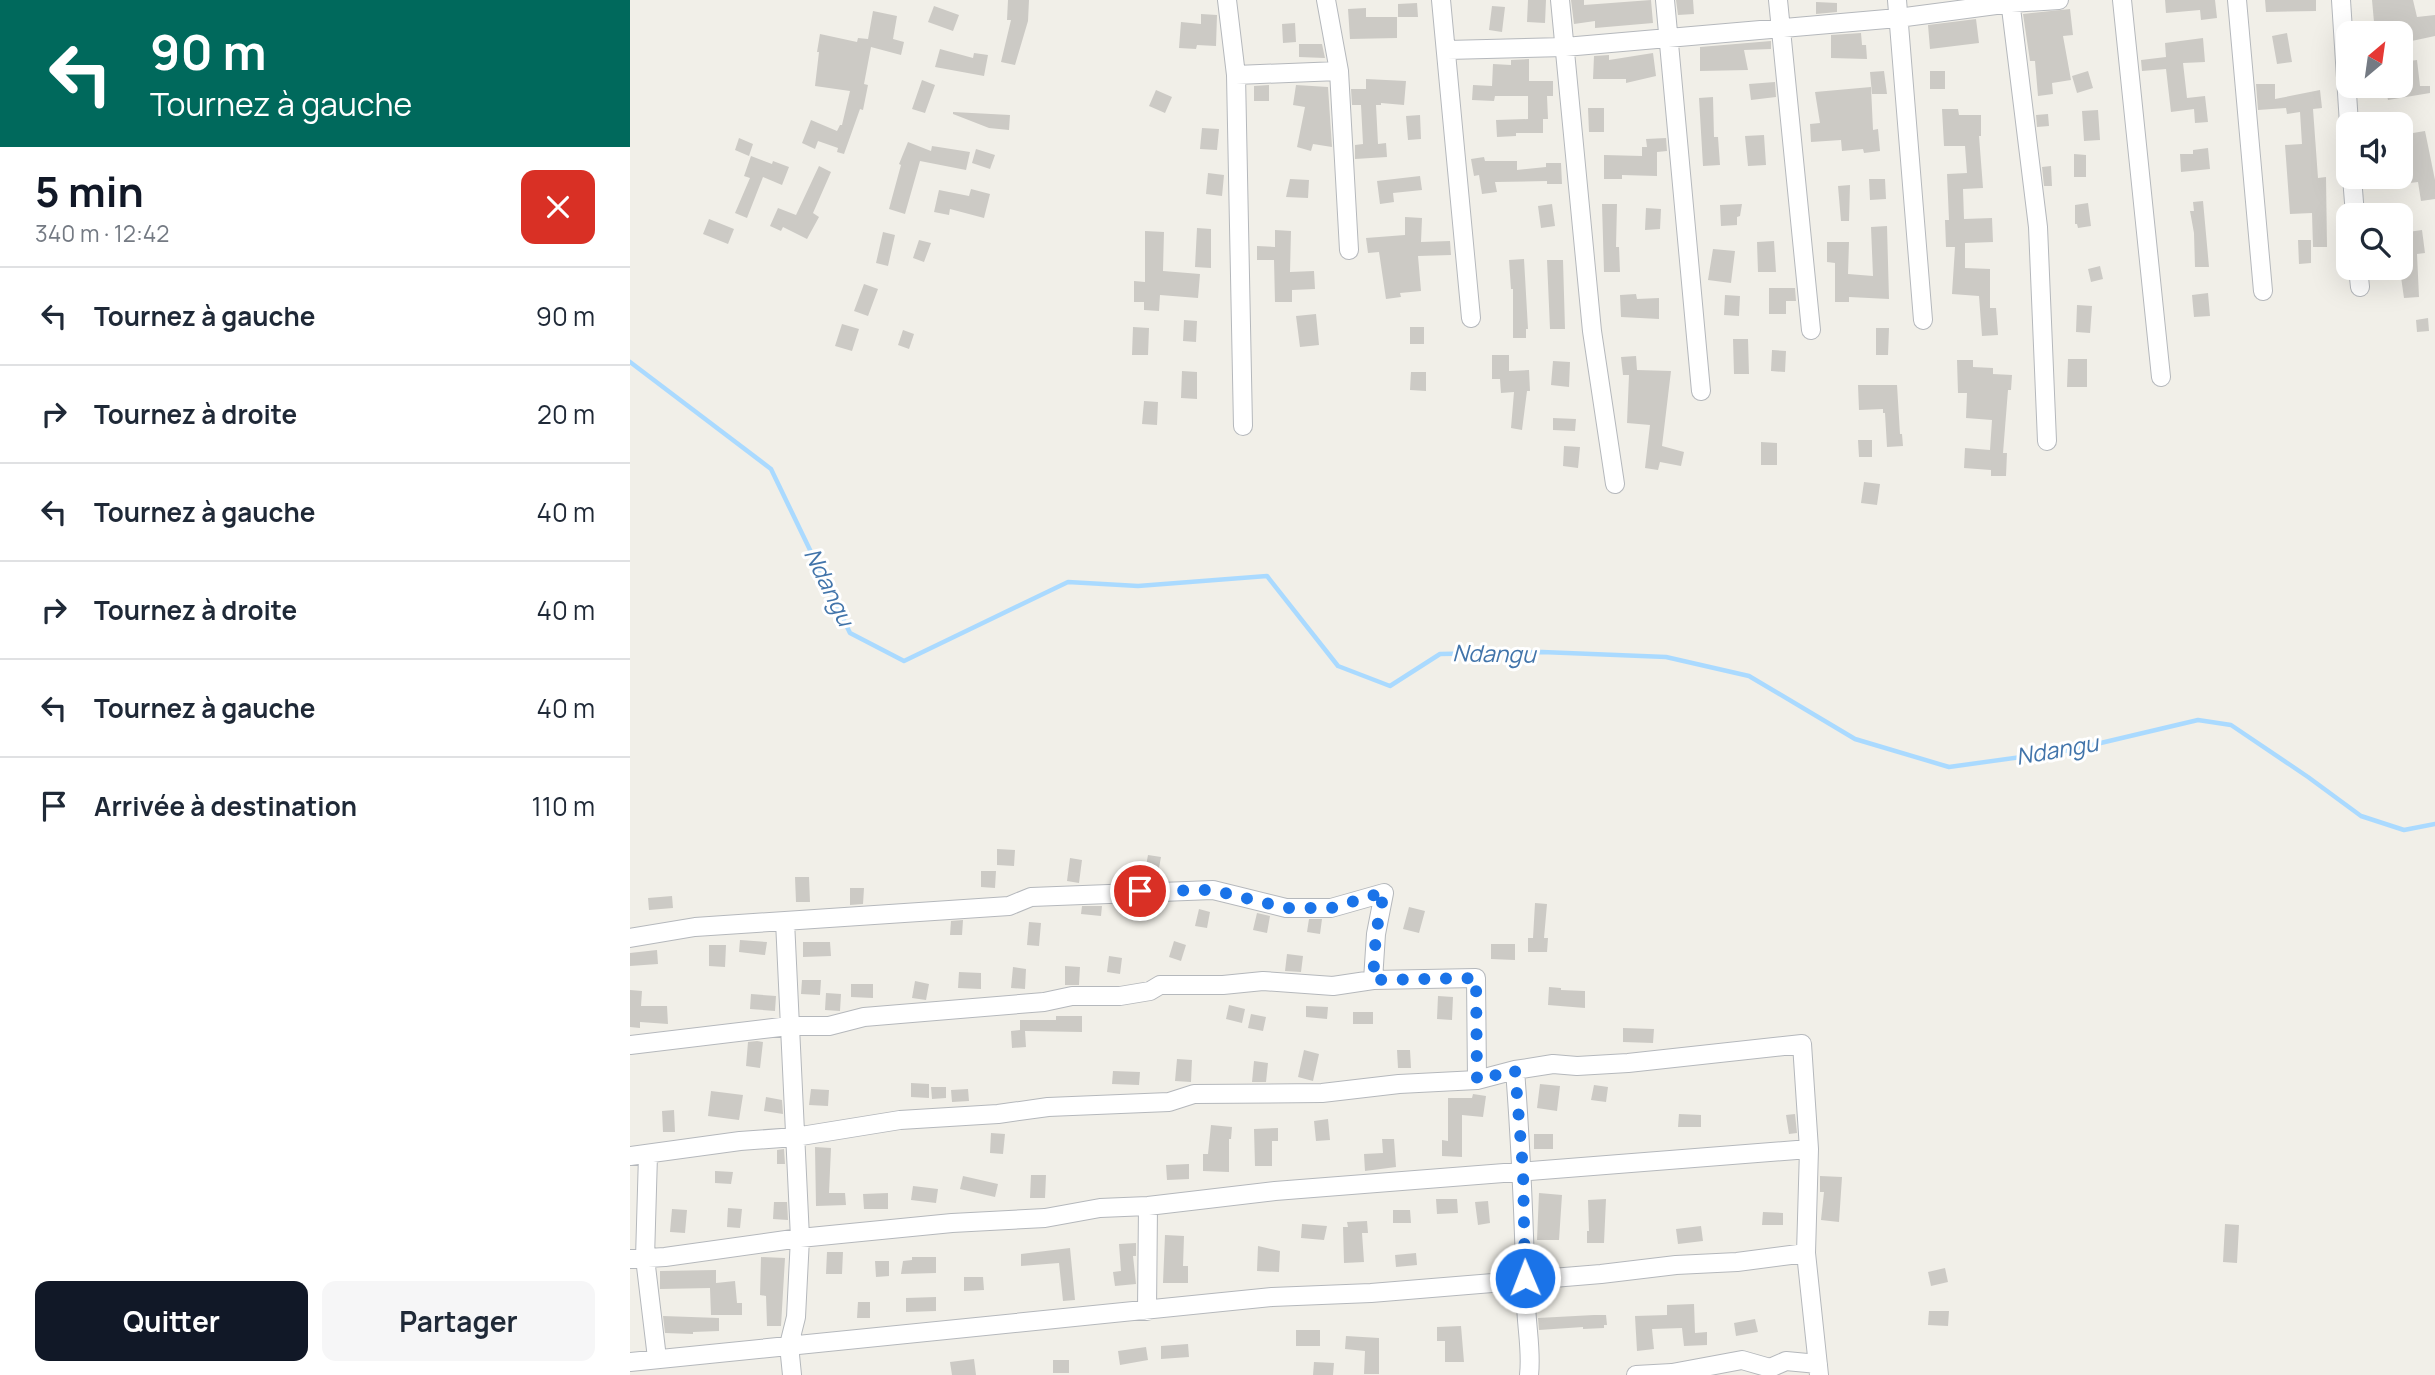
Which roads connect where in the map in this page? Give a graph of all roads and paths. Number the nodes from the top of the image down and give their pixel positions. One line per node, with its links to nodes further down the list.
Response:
1 (1227, 0): 18 (street)
2 (1326, 0): 17 (street)
3 (1441, 0): 16 (street)
4 (1560, 0): 15 (street)
5 (1665, 0): 14 (street)
6 (1778, 0): 13 (street)
7 (2059, 0): 11 (street)
8 (2122, 0): 27 (street)
9 (2237, 0): 23 (street)
10 (2341, 0): 19 (street)
11 (2010, 2): 12 (street); 30 (street)
12 (1897, 9): 13 (street); 25 (street)
13 (1781, 28): 14 (street); 26 (street)
14 (1668, 38): 15 (street); 28 (street)
15 (1565, 47): 16 (street); 31 (street)
16 (1447, 50): 24 (street)
17 (1339, 71): 18 (street); 20 (street)
18 (1236, 75): 29 (street)
19 (2348, 112)
20 (1349, 250)
21 (2359, 280): 22 (street)
22 (2360, 287)
23 (2263, 290)
24 (1471, 318)
25 (1923, 320)
26 (1811, 330)
27 (2161, 377)
28 (1701, 391)
29 (1243, 426)
30 (2047, 441)
31 (1615, 484)
32 (785, 921): 33 (street); 34 (street); 35 (street)
33 (630, 938)
34 (1373, 980): 35 (street); 38 (street)
35 (789, 1026): 36 (street); 39 (street)
36 (630, 1045)
37 (1515, 1070): 38 (street); 40 (street); 42 (street)
38 (1477, 1080): 39 (street)
39 (795, 1137): 41 (street); 44 (street)
40 (1809, 1149): 42 (street); 45 (street)
41 (639, 1155): 46 (street)
42 (1523, 1170): 43 (street); 47 (street)
43 (1147, 1206): 44 (street); 48 (street)
44 (800, 1238): 46 (street); 49 (street)
45 (1807, 1253): 47 (street); 52 (street)
46 (637, 1258): 50 (street)
47 (1525, 1278): 48 (street); 54 (street)
48 (1147, 1311): 49 (street)
49 (789, 1345): 50 (street); 53 (street)
50 (657, 1358): 51 (street)
51 (635, 1366)
52 (1819, 1370): 55 (street)
53 (792, 1375)
54 (1529, 1375)
55 (1636, 1375)

